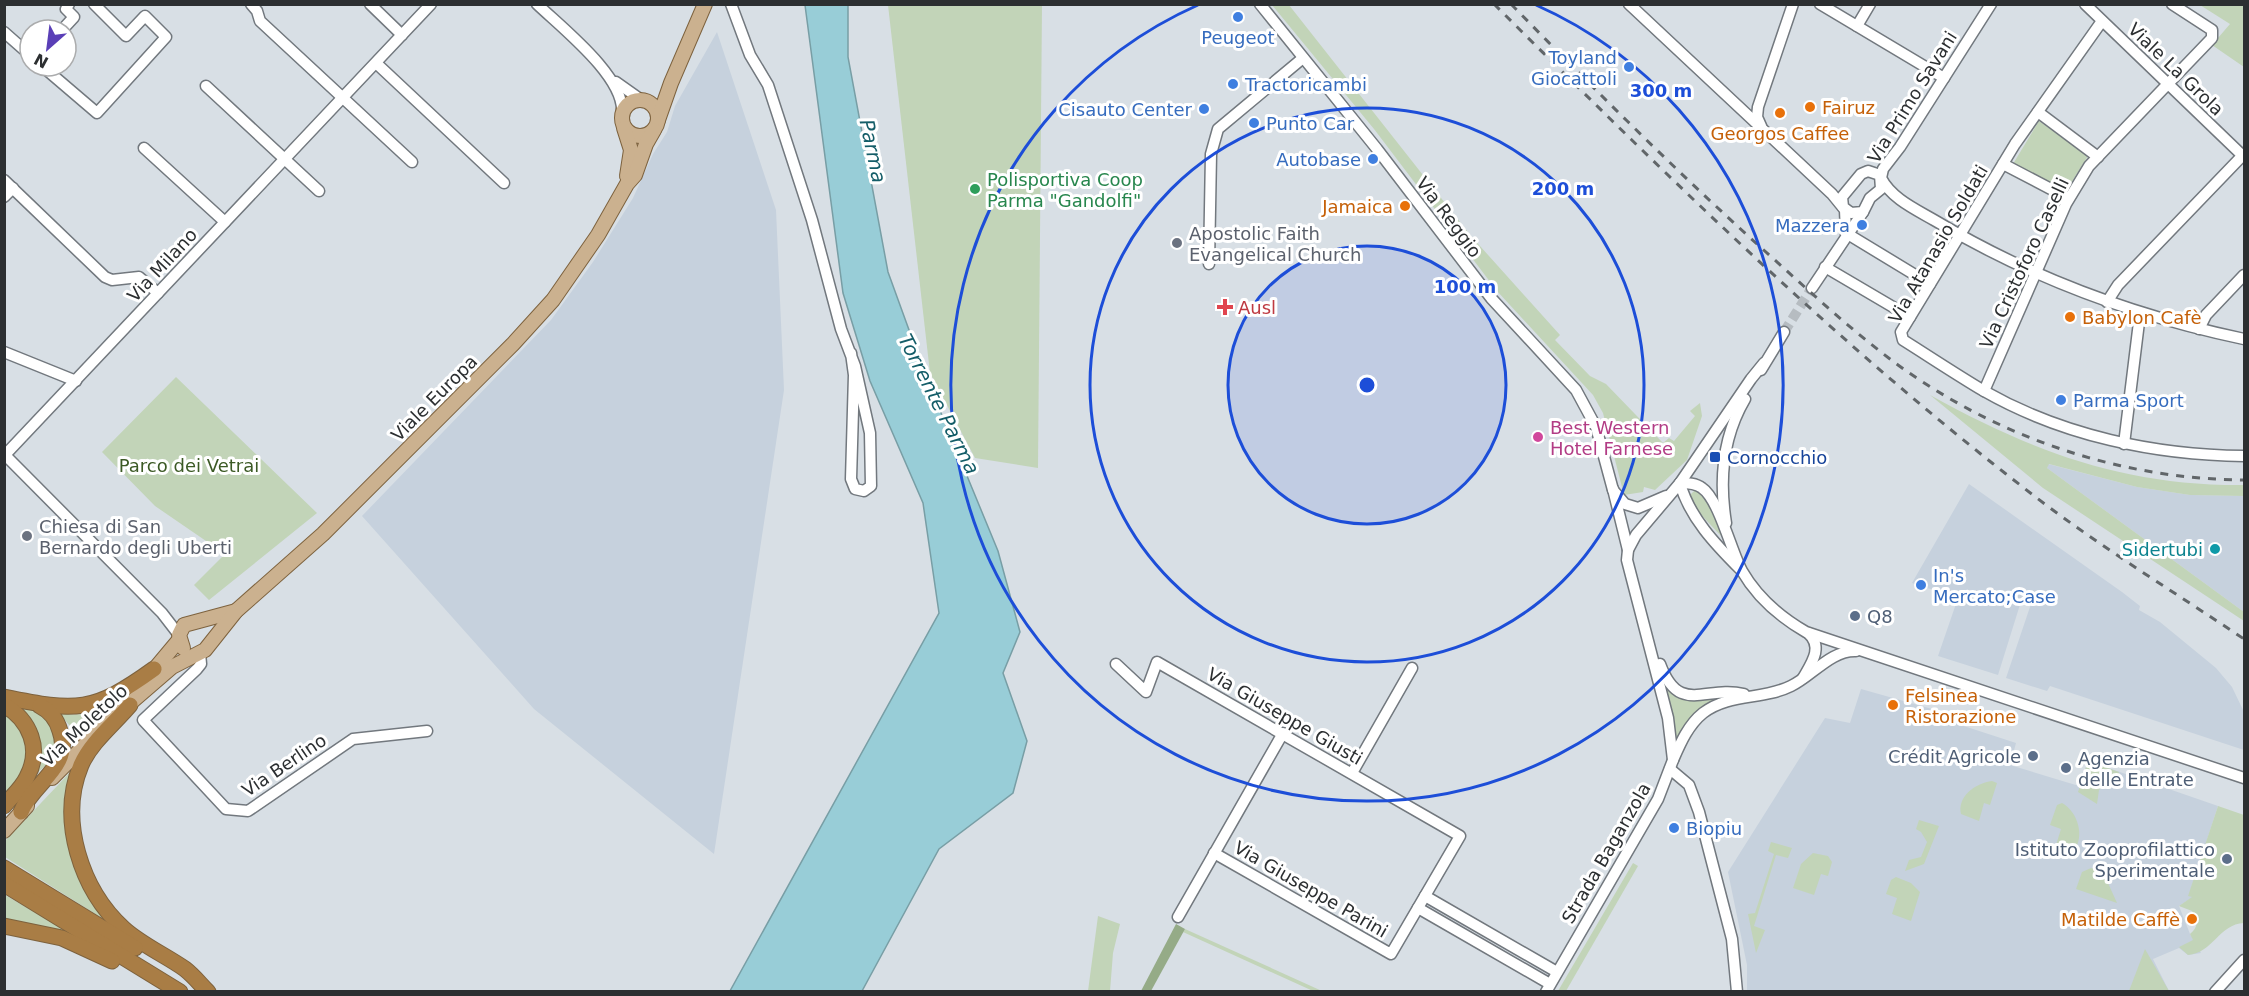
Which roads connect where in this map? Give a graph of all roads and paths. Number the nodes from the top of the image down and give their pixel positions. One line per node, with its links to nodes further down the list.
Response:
1 (69, 4): 17 (street)
2 (94, 4): 25 (street)
3 (251, 4): 31 (street)
4 (370, 4): 21 (street)
5 (431, 4): 21 (street, Via Milano)
6 (537, 4): 26 (street)
7 (705, 4): 28 (main road, Viale Europa)
8 (731, 4): 76 (street)
9 (1260, 4): 23 (street, Via Reggio)
10 (1629, 4): 34 (street)
11 (1792, 4): 33 (street)
12 (1820, 4): 19 (street)
13 (1870, 4): 19 (street)
14 (1991, 4): 27 (street, Via Primo Savani)
15 (2085, 4): 18 (street, Viale La Grola)
16 (2172, 4): 29 (street, Via Cristoforo Caselli)
17 (73, 18)
18 (2102, 21): 29 (street, Viale La Grola); 35 (street)
19 (1857, 26): 27 (street)
20 (4, 32): 22 (street)
21 (402, 35): 24 (street, Via Milano)
22 (18, 44)
23 (1303, 58): 62 (street); 84 (street, Via Reggio)
24 (376, 63): 31 (street, Via Milano); 48 (street)
25 (56, 78)
26 (610, 78): 32 (street); 36 (street)
27 (1944, 78): 46 (street, Via Primo Savani)
28 (671, 83): 32 (main road); 37 (main road, Viale Europa)
29 (2168, 84): 40 (street, Viale La Grola); 41 (street, Via Cristoforo Caselli)
30 (206, 86): 42 (street)
31 (343, 98): 42 (street, Via Milano); 43 (street)
32 (640, 99): 36 (main road); 37 (main road)
33 (1758, 107): 34 (street); 38 (street)
34 (1743, 110): 38 (street)
35 (2038, 112): 41 (street); 44 (street, Via Atanasio Soldati)
36 (623, 119): 37 (main road); 49 (main road, Viale Europa)
37 (656, 125): 49 (main road, Viale Europa)
38 (1763, 128): 57 (street)
39 (144, 148): 59 (street)
40 (2244, 156): 69 (street)
41 (2098, 157): 56 (street, Via Cristoforo Caselli)
42 (284, 159): 52 (street); 59 (street, Via Milano)
43 (412, 162)
44 (2003, 164): 56 (street); 61 (street, Via Atanasio Soldati)
45 (1828, 178): 51 (street)
46 (1881, 178): 51 (street, Via Primo Savani); 53 (street, Via Primo Savani); 55 (street)
47 (4, 180): 50 (street)
48 (504, 183)
49 (627, 184): 89 (main road, Viale Europa)
50 (13, 188): 54 (street); 68 (street)
51 (1849, 190): 57 (street, Via Primo Savani)
52 (319, 192)
53 (1874, 195): 55 (street); 58 (street, Via Primo Savani)
54 (4, 197)
55 (1898, 198): 61 (street)
56 (2068, 198): 64 (street, Via Cristoforo Caselli)
57 (1843, 207): 58 (street); 60 (street, Via Primo Savani)
58 (1863, 212): 60 (street, Via Primo Savani)
59 (225, 222): 68 (street, Via Milano)
60 (1846, 233): 63 (street, Via Primo Savani); 66 (street)
61 (1960, 235): 64 (street); 66 (street, Via Atanasio Soldati)
62 (1209, 264)
63 (1825, 267): 67 (street, Via Primo Savani); 71 (street)
64 (2036, 273): 69 (street); 79 (street, Via Cristoforo Caselli)
65 (2244, 275): 72 (street)
66 (1930, 284): 71 (street, Via Atanasio Soldati)
67 (1812, 288)
68 (158, 293): 78 (street, Via Milano)
69 (2107, 302): 70 (street)
70 (2140, 314): 72 (street); 80 (street)
71 (1910, 317): 79 (street, Via Atanasio Soldati)
72 (2199, 329): 74 (street)
73 (1784, 332): 77 (street)
74 (2244, 339)
75 (4, 352): 78 (street)
76 (851, 353): 76 (street)
77 (1764, 363): 83 (street); 86 (street)
78 (76, 381): 81 (street, Via Milano)
79 (1984, 391): 80 (street)
80 (2124, 444): 82 (street)
81 (5, 455): 90 (street)
82 (2244, 456)
83 (1680, 483): 85 (street); 86 (street); 88 (street)
84 (1612, 489): 85 (street); 87 (street, Strada Baganzola)
85 (1671, 493): 87 (street)
86 (1727, 533): 88 (street)
87 (1628, 550): 94 (street, Strada Baganzola)
88 (1740, 569): 92 (street)
89 (236, 611): 91 (main road); 95 (main road, Via Moletolo)
90 (162, 613): 91 (street); 93 (street)
91 (194, 622): 93 (main road, Via Moletolo); 95 (main road)
92 (1806, 632): 96 (street); 101 (street)
93 (179, 638): 97 (main road); 100 (main road, Via Moletolo)
94 (1647, 639): 102 (street); 110 (street, Strada Baganzola)
95 (211, 641): 97 (main road, Via Moletolo)
96 (1862, 653): 101 (street); 112 (street)
97 (198, 654): 106 (main road, Via Moletolo); 107 (street, Via Berlino)
98 (1116, 664): 108 (street, Via Giuseppe Giusti)
99 (1412, 668): 111 (street)
100 (154, 669): 104 (highway); 109 (main road, Via Moletolo)
101 (1801, 680): 102 (street)
102 (1754, 695): 110 (street)
103 (4, 697): 104 (highway)
104 (30, 702): 109 (highway)
105 (4, 705): 113 (highway)
106 (130, 705): 115 (main road, Via Moletolo); 131 (highway)
107 (427, 730)
108 (1283, 733): 111 (street, Via Giuseppe Giusti); 117 (street)
109 (62, 756): 114 (main road, Via Moletolo); 115 (highway)
110 (1672, 765): 127 (street, Strada Baganzola); 132 (street)
111 (1352, 773): 122 (street, Via Giuseppe Giusti)
112 (2244, 778)
113 (4, 806)
114 (4, 811)
115 (21, 812): 116 (main road, Via Moletolo)
116 (6, 829)
117 (1214, 853): 123 (street, Via Giuseppe Parini); 124 (street)
118 (4, 862): 120 (highway)
119 (4, 868): 120 (highway)
120 (26, 881): 131 (highway)
121 (5, 884): 130 (highway)
122 (1425, 896): 123 (street); 127 (street)
123 (1418, 908): 128 (street)
124 (1178, 917)
125 (4, 926): 129 (highway)
126 (2244, 960): 133 (street)
127 (1557, 972): 128 (street, Strada Baganzola)
128 (1548, 988)
129 (164, 992)
130 (180, 992)
131 (207, 992)
132 (1737, 992)
133 (2215, 992)

